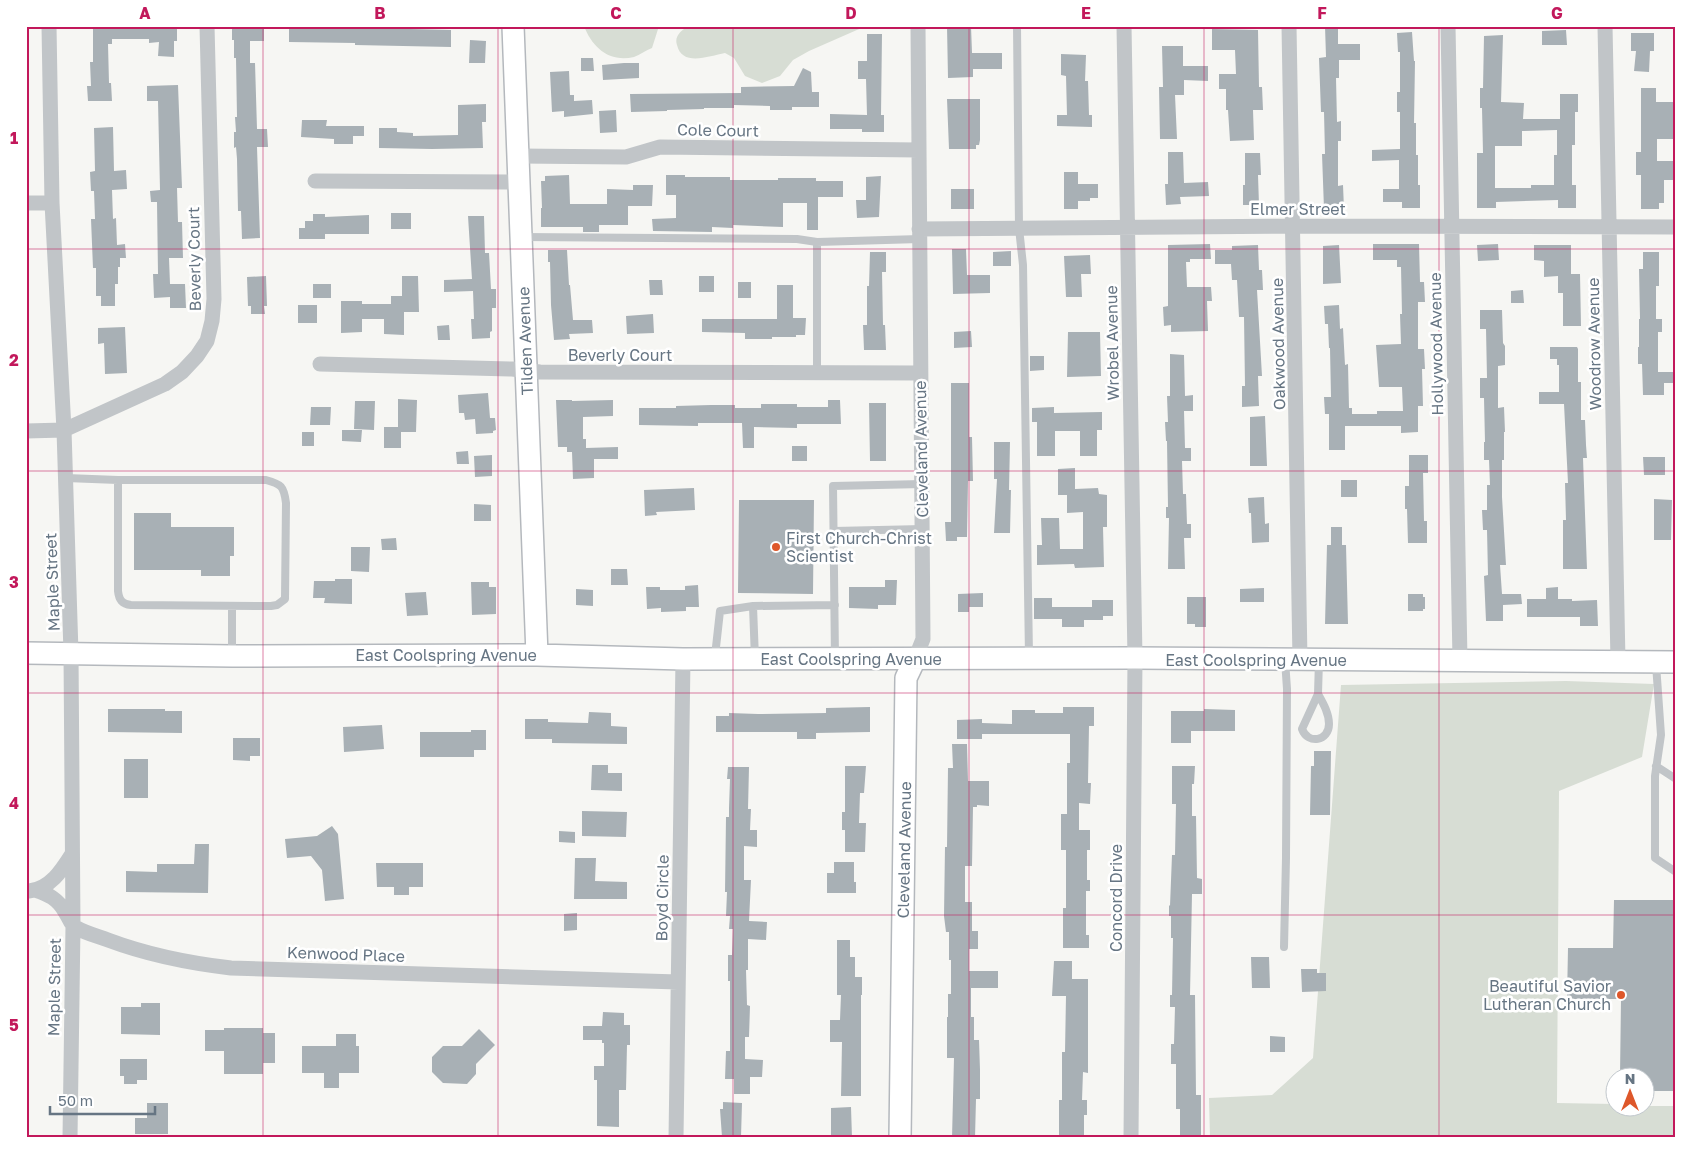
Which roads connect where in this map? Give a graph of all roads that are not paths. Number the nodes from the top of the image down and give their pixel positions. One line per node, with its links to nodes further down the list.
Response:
1 (49, 26): 15 (street, Maple Street)
2 (207, 26): 29 (street, Beverly Court)
3 (513, 26): 11 (street, Tilden Avenue)
4 (918, 26): 10 (street, Cleveland Avenue)
5 (1017, 26): 21 (lane)
6 (1124, 26): 17 (street, Wrobel Avenue)
7 (1290, 26): 16 (street, Oakwood Avenue)
8 (1448, 26): 18 (street, Hollywood Avenue)
9 (1605, 26): 19 (street, Woodrow Avenue)
10 (919, 150): 11 (street, Cole Court); 22 (street, Cleveland Avenue)
11 (518, 156): 13 (street, Tilden Avenue)
12 (315, 181): 13 (street)
13 (519, 182): 23 (street, Tilden Avenue)
14 (26, 203): 15 (street)
15 (52, 203): 29 (street, Maple Street)
16 (1294, 226): 17 (street, Elmer Street); 18 (street, Elmer Street); 50 (street, Oakwood Avenue)
17 (1128, 227): 21 (street, Elmer Street); 46 (street, Wrobel Avenue)
18 (1452, 227): 19 (street, Elmer Street); 51 (street, Hollywood Avenue)
19 (1610, 227): 20 (street, Elmer Street); 52 (street, Woodrow Avenue)
20 (1676, 227)
21 (1019, 228): 22 (street, Elmer Street); 45 (lane)
22 (920, 234): 24 (lane); 28 (street, Cleveland Avenue)
23 (521, 237): 24 (lane); 26 (street, Tilden Avenue)
24 (817, 242): 27 (lane)
25 (320, 364): 26 (street, Beverly Court)
26 (526, 370): 27 (street, Beverly Court); 41 (street, Tilden Avenue)
27 (817, 373): 28 (street, Beverly Court)
28 (920, 373): 33 (street, Cleveland Avenue)
29 (64, 430): 30 (street, Beverly Court); 31 (street, Maple Street)
30 (26, 431)
31 (66, 478): 32 (lane); 40 (street, Maple Street)
32 (118, 480): 38 (lane); 38 (lane)
33 (923, 484): 34 (street, Cleveland Avenue); 35 (lane)
34 (922, 528): 35 (lane); 49 (street, Cleveland Avenue)
35 (834, 531): 36 (lane)
36 (835, 605): 37 (lane); 44 (lane)
37 (753, 606): 43 (lane); 48 (lane)
38 (232, 607): 42 (lane)
39 (26, 653): 40 (street, East Coolspring Avenue)
40 (71, 653): 42 (street, East Coolspring Avenue); 57 (street, Maple Street)
41 (537, 655): 42 (street, East Coolspring Avenue); 47 (street, East Coolspring Avenue)
42 (232, 656)
43 (715, 658): 47 (street, East Coolspring Avenue); 48 (street, East Coolspring Avenue)
44 (835, 658): 48 (street, East Coolspring Avenue); 49 (street, East Coolspring Avenue)
45 (1029, 658): 46 (street, East Coolspring Avenue); 49 (street, East Coolspring Avenue)
46 (1135, 658): 50 (street, East Coolspring Avenue); 66 (street, Concord Drive)
47 (683, 659): 62 (street, Boyd Circle)
48 (756, 659)
49 (915, 659): 65 (street, Cleveland Avenue)
50 (1301, 660): 51 (street, East Coolspring Avenue); 54 (lane); 61 (lane)
51 (1460, 660): 52 (street, East Coolspring Avenue)
52 (1618, 661): 53 (street, East Coolspring Avenue)
53 (1666, 662): 55 (lane)
54 (1318, 694): 54 (lane)
55 (1656, 766): 56 (lane); 58 (lane)
56 (1676, 779)
57 (72, 854): 59 (street); 60 (street, Maple Street)
58 (1676, 872)
59 (31, 890): 60 (street)
60 (72, 926): 62 (street, Kenwood Place); 63 (street, Maple Street)
61 (1284, 947)
62 (678, 982): 64 (street, Boyd Circle)
63 (70, 1138)
64 (676, 1138)
65 (900, 1138)
66 (1131, 1138)

